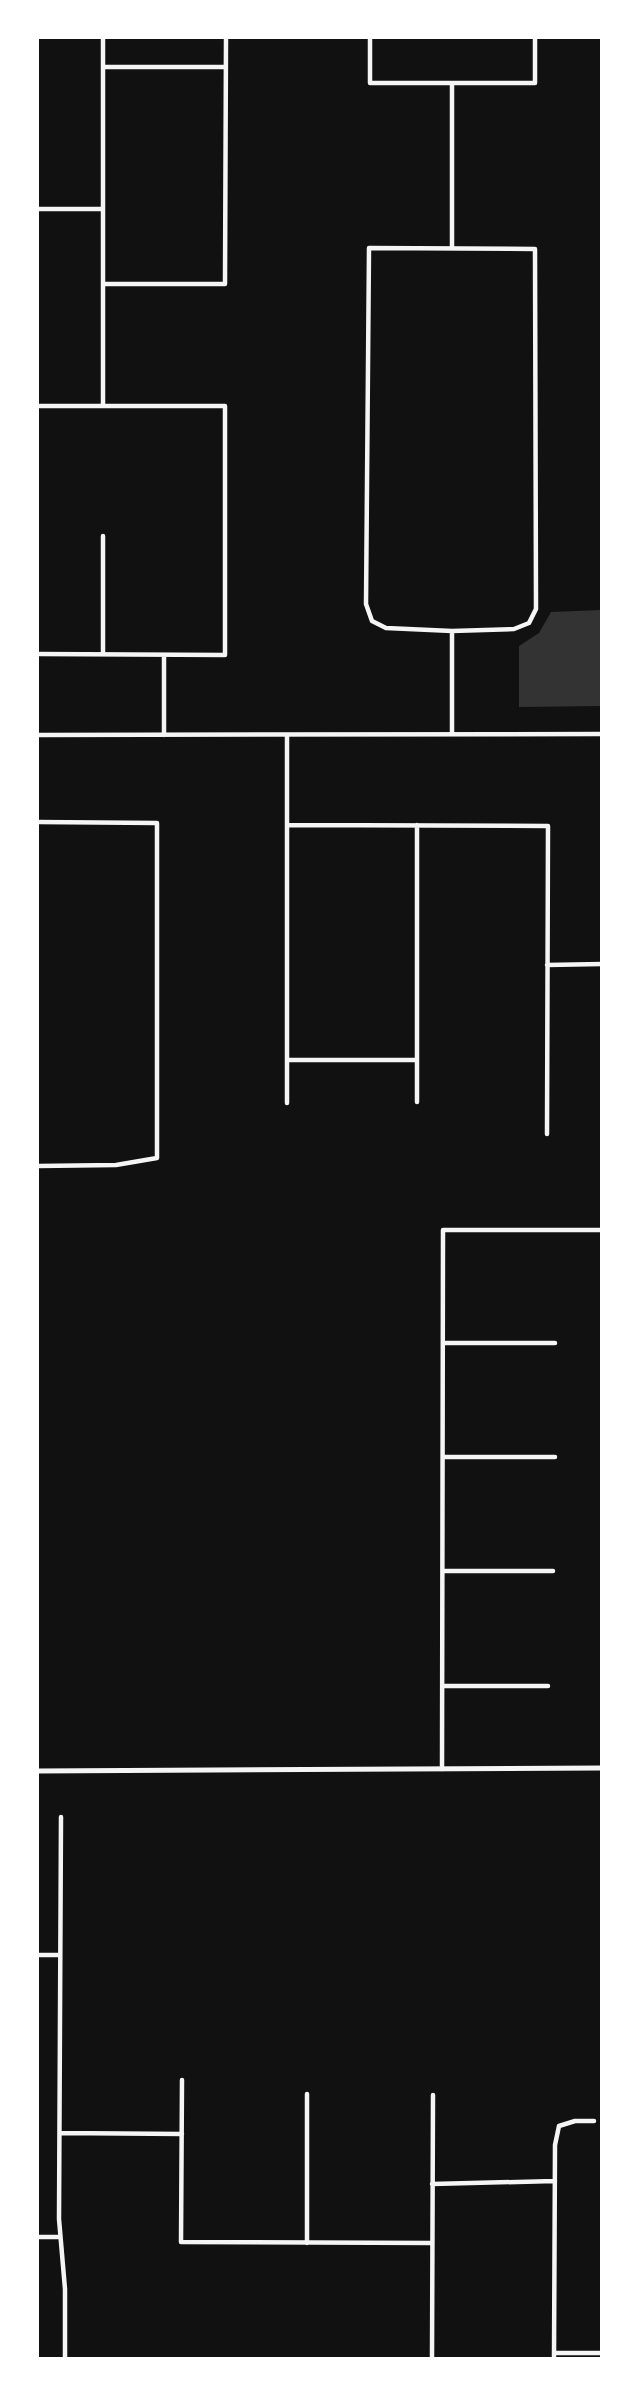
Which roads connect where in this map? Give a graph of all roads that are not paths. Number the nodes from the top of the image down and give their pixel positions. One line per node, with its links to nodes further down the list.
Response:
1 (104, 38): 5 (street)
2 (226, 38): 6 (street)
3 (370, 38): 7 (street)
4 (535, 38): 7 (street)
5 (104, 67): 6 (street); 9 (street)
6 (226, 67): 11 (street)
7 (452, 83): 10 (street)
8 (38, 209): 9 (street)
9 (103, 209): 11 (street)
10 (452, 248): 15 (street); 15 (street)
11 (103, 284): 13 (street)
12 (38, 406): 13 (street)
13 (103, 406): 18 (street)
14 (103, 536): 17 (street)
15 (452, 631): 19 (street)
16 (38, 654): 17 (street)
17 (103, 654): 18 (street)
18 (164, 654): 21 (street)
19 (452, 734): 20 (street); 22 (street)
20 (602, 734)
21 (164, 735): 22 (street); 23 (street)
22 (287, 735): 25 (street)
23 (38, 736)
24 (38, 822): 34 (street)
25 (287, 825): 26 (street); 29 (street)
26 (417, 825): 27 (street); 30 (street)
27 (547, 964): 28 (street); 33 (street)
28 (602, 964)
29 (287, 1060): 30 (street); 32 (street)
30 (417, 1060): 31 (street)
31 (417, 1102)
32 (287, 1103)
33 (547, 1134)
34 (38, 1166)
35 (602, 1230): 36 (street)
36 (443, 1342): 37 (street); 38 (street)
37 (555, 1343)
38 (443, 1457): 39 (street); 40 (street)
39 (555, 1457)
40 (443, 1571): 41 (street); 42 (street)
41 (553, 1571)
42 (443, 1686): 43 (street); 45 (street)
43 (548, 1686)
44 (602, 1768): 45 (street)
45 (442, 1769): 46 (street)
46 (38, 1771)
47 (61, 1816): 49 (street)
48 (38, 1955): 49 (street)
49 (60, 1955): 54 (street)
50 (182, 2080): 55 (street)
51 (308, 2094): 60 (street)
52 (433, 2095): 57 (street)
53 (594, 2121): 56 (street)
54 (60, 2133): 55 (street); 59 (street)
55 (182, 2134): 60 (street)
56 (555, 2181): 57 (street); 63 (street)
57 (432, 2184): 61 (street)
58 (38, 2237): 59 (street)
59 (60, 2237): 64 (street)
60 (307, 2242): 61 (street)
61 (432, 2243): 65 (street)
62 (602, 2354): 63 (street)
63 (554, 2356)
64 (65, 2358)
65 (432, 2358)

